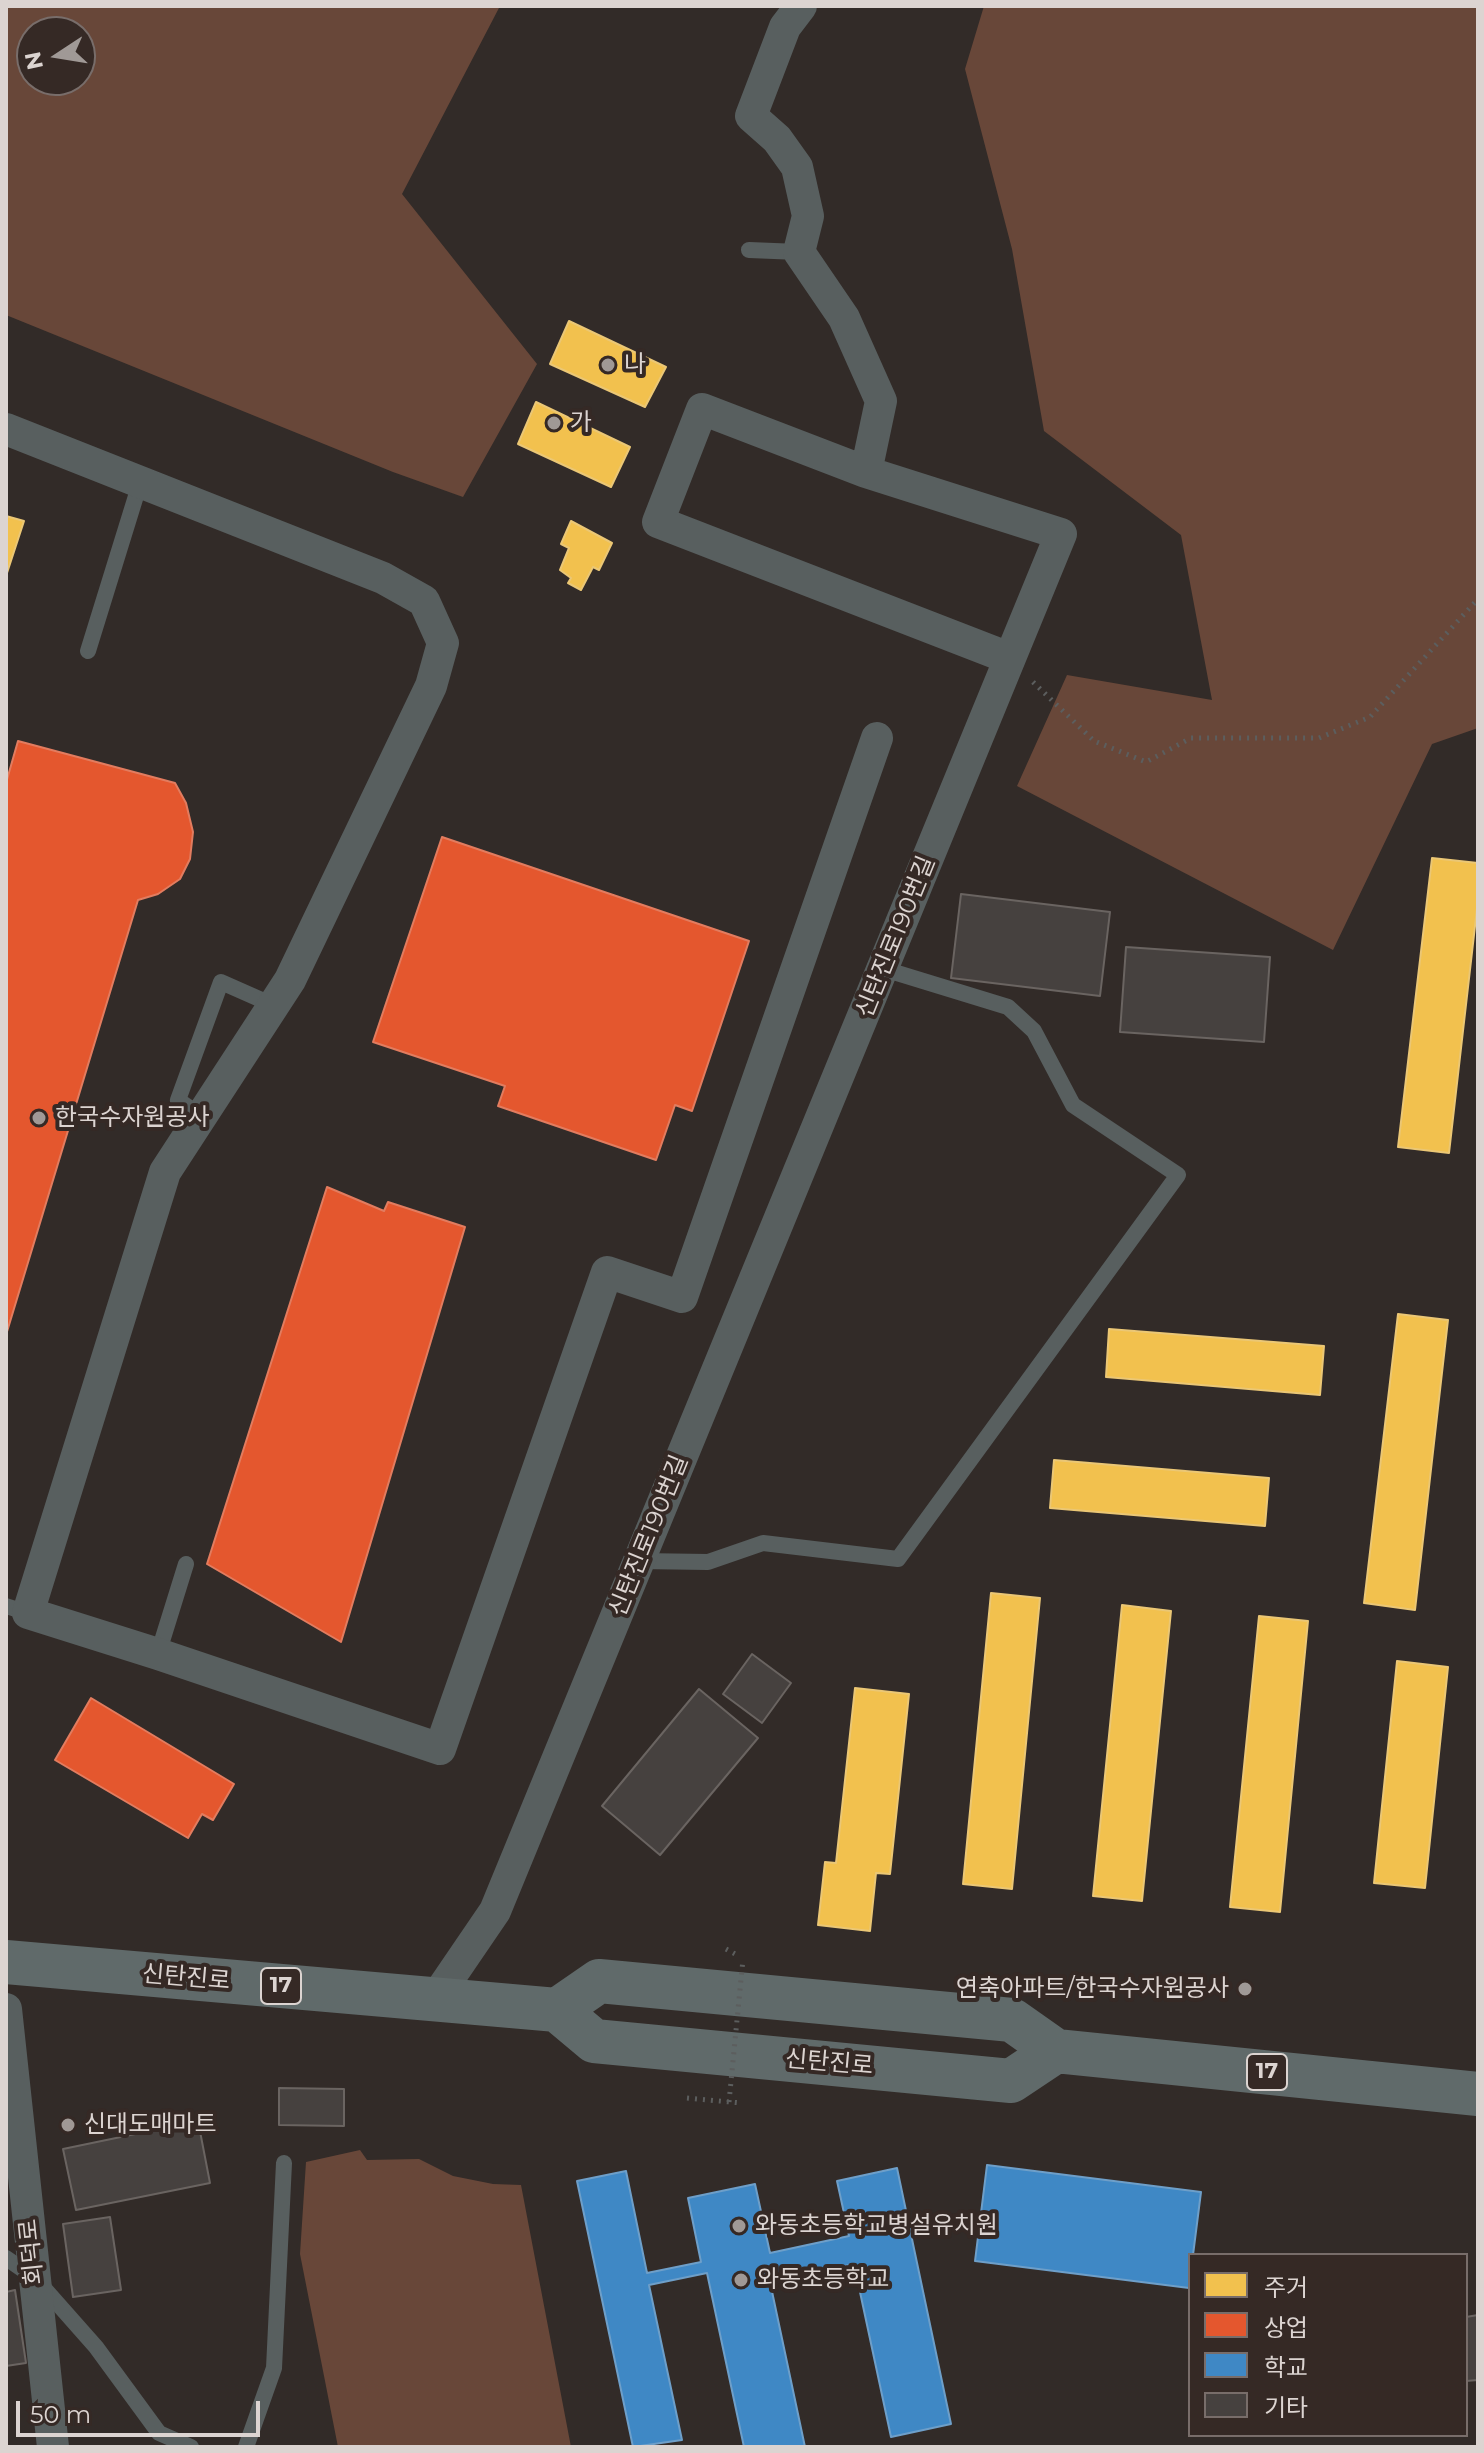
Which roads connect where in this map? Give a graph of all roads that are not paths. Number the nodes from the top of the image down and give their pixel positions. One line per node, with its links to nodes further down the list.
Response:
1 (801, 6): 3 (street)
2 (749, 250): 3 (lane)
3 (799, 252): 5 (street)
4 (6, 429): 6 (street)
5 (866, 472): 8 (street, 신탄진로190번길); 8 (street)
6 (140, 483): 7 (lane); 11 (street)
7 (88, 651)
8 (1009, 658): 10 (street, 신탄진로190번길)
9 (877, 738): 16 (street)
10 (884, 969): 13 (street, 신탄진로190번길); 13 (lane)
11 (273, 1005): 12 (street); 12 (lane)
12 (200, 1115): 15 (street)
13 (639, 1561): 18 (street, 신탄진로190번길)
14 (186, 1564): 16 (lane)
15 (17, 1610): 16 (street)
16 (158, 1654)
17 (6, 1962): 18 (main road, 신탄진로 / 17)
18 (435, 1999): 20 (main road, 신탄진로 / 17)
19 (6, 2009): 25 (street, 회덕로)
20 (557, 2010): 21 (main road, 17); 21 (main road, 신탄진로)
21 (1056, 2051): 22 (main road, 17)
22 (1478, 2094)
23 (284, 2163): 28 (lane)
24 (6, 2258): 25 (lane)
25 (35, 2278): 26 (street, 회덕로); 27 (lane)
26 (53, 2447)
27 (191, 2447)
28 (246, 2447)

